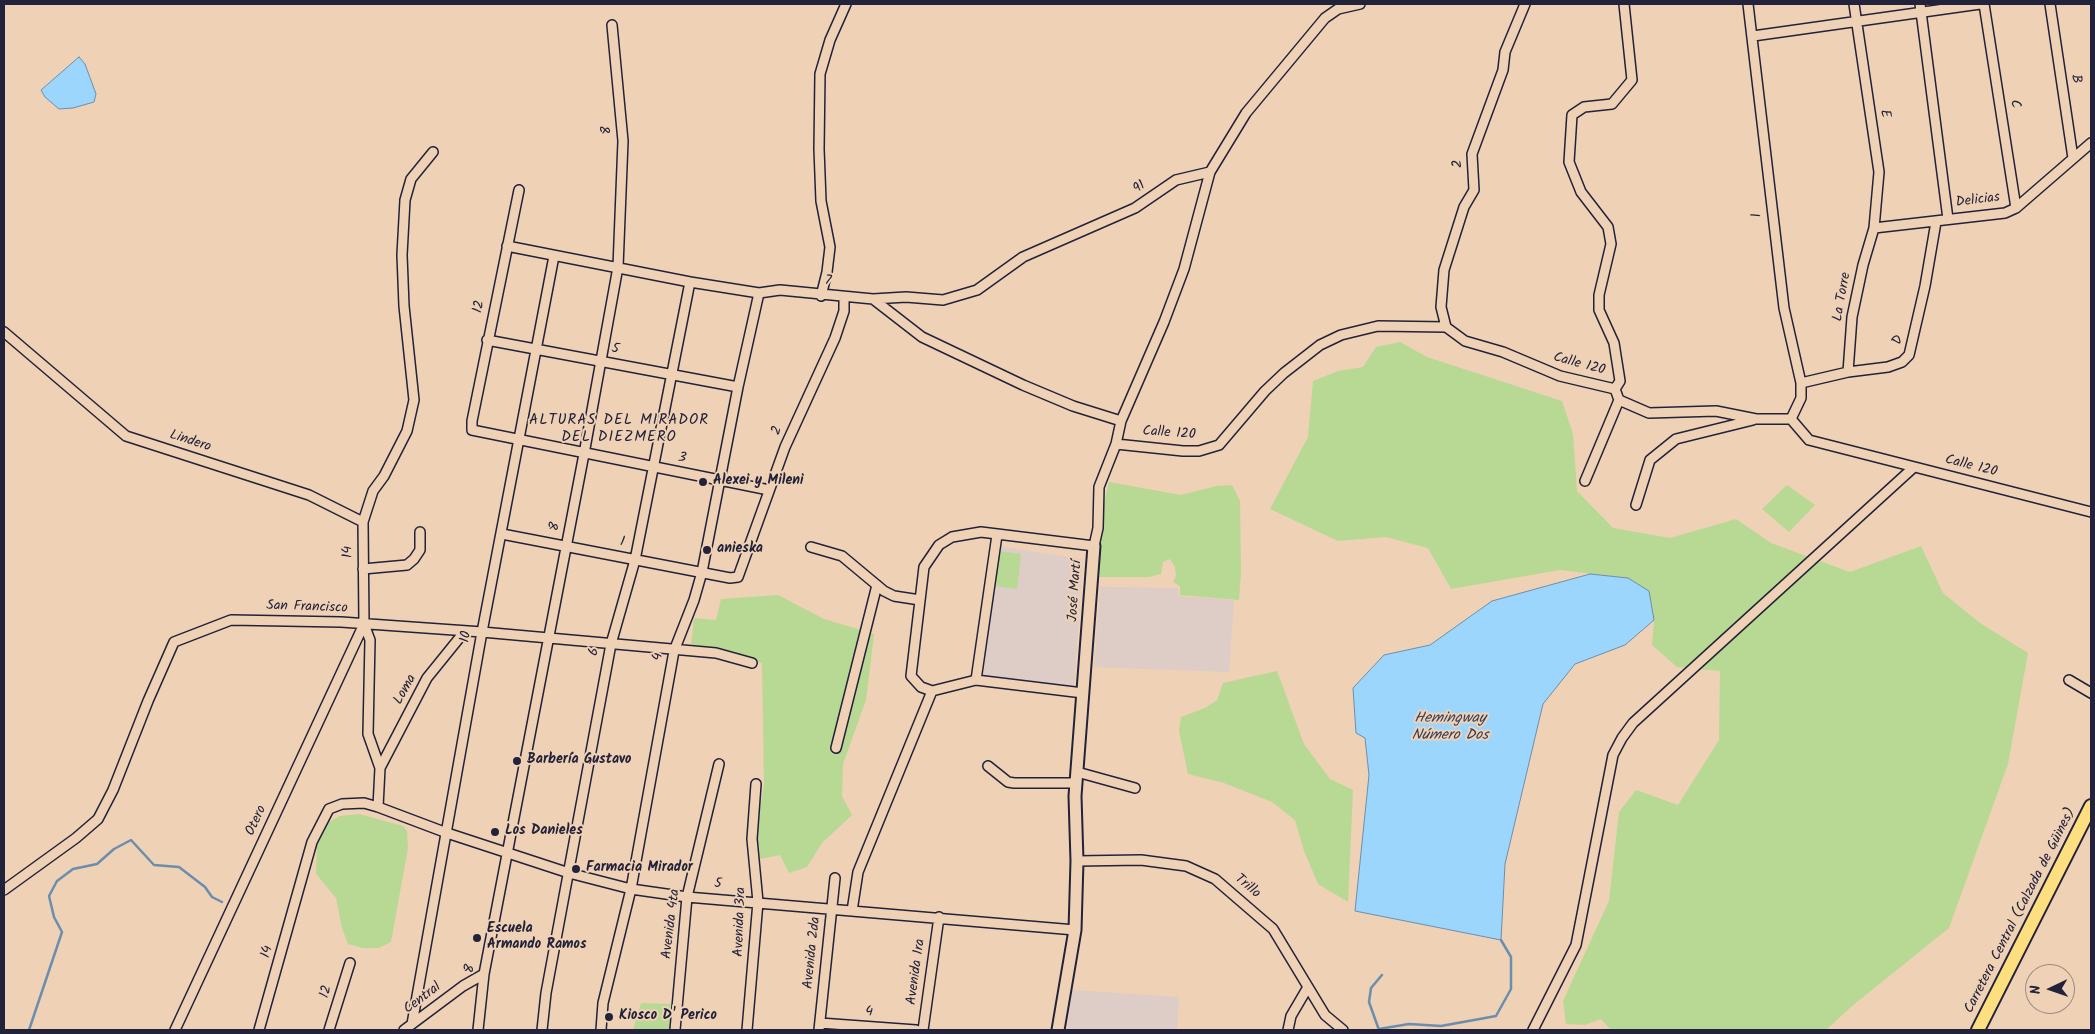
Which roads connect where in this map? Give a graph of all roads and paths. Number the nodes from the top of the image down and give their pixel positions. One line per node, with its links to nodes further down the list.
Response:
1 (846, 4): 28 (street)
2 (1360, 4): 17 (street)
3 (1525, 4): 31 (street, 2)
4 (1624, 4): 40 (street)
5 (1748, 4): 13 (street, 1)
6 (1854, 4): 11 (street, E)
7 (1980, 4): 10 (street)
8 (1984, 4): 19 (street, C)
9 (2050, 4): 16 (street, B)
10 (1921, 8): 11 (street); 20 (street)
11 (1857, 22): 13 (street); 22 (street, E)
12 (612, 25): 25 (street, 8)
13 (1752, 36): 38 (street, 1)
14 (2091, 143): 16 (street, Delicias)
15 (433, 152): 56 (street, 14)
16 (2073, 158): 19 (street, Delicias)
17 (1210, 172): 30 (street, 91); 44 (street, José Martí)
18 (518, 190): 23 (street, 12)
19 (2016, 208): 20 (street, Delicias)
20 (1948, 219): 21 (street, Delicias)
21 (1936, 222): 22 (street, Delicias); 36 (street, D)
22 (1874, 228): 36 (street, La Torre)
23 (507, 246): 24 (street, 7); 33 (street, 12)
24 (554, 256): 25 (street, 7); 34 (street, 10)
25 (618, 267): 26 (street, 7); 35 (street, 8)
26 (690, 282): 27 (street, 7); 37 (street, 6)
27 (759, 293): 28 (street, 7); 39 (street, 4)
28 (821, 296): 29 (street, 7)
29 (844, 298): 30 (street, 7); 53 (street, 2)
30 (873, 299): 44 (street)
31 (1446, 327): 40 (street, Calle 120); 47 (street, Calle 120)
32 (4, 332): 56 (street, Lindero)
33 (487, 340): 34 (street, 5); 45 (street, 12)
34 (537, 348): 35 (street, 5); 46 (street, 10)
35 (601, 361): 37 (street, 5); 48 (street, 8)
36 (1848, 372): 38 (street, D)
37 (671, 374): 39 (street, 5); 49 (street, 6)
38 (1801, 382): 43 (street, 1)
39 (738, 387): 51 (street, 4)
40 (1615, 389): 41 (street, Calle 120)
41 (1619, 400): 42 (street); 52 (street)
42 (1756, 419): 43 (street); 54 (street)
43 (1791, 420): 50 (street, Calle 120)
44 (1121, 421): 47 (street, José Martí)
45 (472, 430): 46 (street, 3)
46 (518, 441): 48 (street, 3); 58 (street, 10)
47 (1116, 444): 61 (street, José Martí)
48 (584, 454): 49 (street, 3); 60 (street, 8)
49 (653, 467): 51 (street, 3); 63 (street, 6)
50 (1914, 467): 55 (street, Calle 120); 123 (street)
51 (719, 481): 53 (street, 3); 65 (street, 4)
52 (1585, 481)
53 (769, 490): 66 (street, 2)
54 (1636, 504)
55 (2091, 512)
56 (363, 522): 64 (street, 14)
57 (420, 532): 64 (street)
58 (502, 534): 60 (street, 1); 71 (street, 10)
59 (997, 535): 61 (street); 68 (street); 76 (street)
60 (566, 546): 63 (street, 1); 72 (street, 8)
61 (1094, 546): 79 (street, José Martí)
62 (811, 547): 67 (street)
63 (635, 560): 65 (street, 1); 73 (street, 6)
64 (363, 569): 69 (street, 14)
65 (702, 572): 66 (street, 1); 74 (street, 4)
66 (738, 577)
67 (878, 585): 68 (street); 81 (street)
68 (920, 600): 78 (street)
69 (364, 624): 70 (street, San Francisco); 84 (street, 14); 97 (street, San Francisco); 109 (street, Otero)
70 (465, 630): 71 (street, San Francisco); 84 (street, Loma)
71 (482, 632): 72 (street, San Francisco); 91 (street, 10)
72 (548, 637): 73 (street, San Francisco); 92 (street, 8)
73 (611, 644): 74 (street, San Francisco); 94 (street, 6)
74 (674, 651): 75 (street, San Francisco); 96 (street, 4)
75 (752, 663)
76 (976, 680): 78 (street); 79 (street)
77 (2069, 680): 80 (street)
78 (932, 691): 101 (street)
79 (1083, 693): 85 (street, José Martí)
80 (2091, 693)
81 (836, 748)
82 (719, 764): 98 (street, Avenida 4ta)
83 (988, 766): 85 (street)
84 (380, 768): 90 (street, 14)
85 (1077, 778): 87 (street); 93 (street, José Martí)
86 (756, 784): 99 (street, Avenida 3ra)
87 (1135, 788)
88 (342, 804): 90 (street, 5); 110 (street, 14)
89 (2091, 806): 124 (main road, Carretera Central (Calzada de Güines))
90 (378, 807): 91 (street, 5)
91 (448, 833): 92 (street, 5); 107 (street, 10)
92 (507, 850): 94 (street, 5); 105 (street, 8)
93 (1077, 861): 103 (street, José Martí); 106 (street, Trillo)
94 (569, 873): 96 (street, 5); 114 (street, 6)
95 (834, 878): 100 (street, Avenida 2da)
96 (631, 889): 98 (street, 5); 115 (street, 4)
97 (4, 890)
98 (687, 896): 99 (street, 5); 116 (street, Avenida 4ta)
99 (758, 902): 100 (street, 5); 117 (street, Avenida 3ra)
100 (831, 909): 101 (street, 5); 108 (street, Avenida 2da)
101 (852, 911): 102 (street, 5)
102 (939, 917): 103 (street, 5); 119 (street, Avenida 1ra)
103 (1075, 930): 120 (street, José Martí)
104 (350, 963): 111 (street, 12)
105 (484, 974): 107 (street, Central); 113 (street, 8)
106 (1308, 987): 121 (street); 122 (street, Trillo)
107 (412, 1024): 112 (street, Central)
108 (820, 1027): 118 (street, 4)
109 (175, 1030)
110 (259, 1030)
111 (329, 1030)
112 (404, 1030)
113 (478, 1030)
114 (542, 1030)
115 (601, 1030)
116 (675, 1030)
117 (747, 1030)
118 (916, 1030)
119 (923, 1030)
120 (1058, 1030)
121 (1288, 1030)
122 (1343, 1030)
123 (1533, 1030)
124 (1978, 1030)

